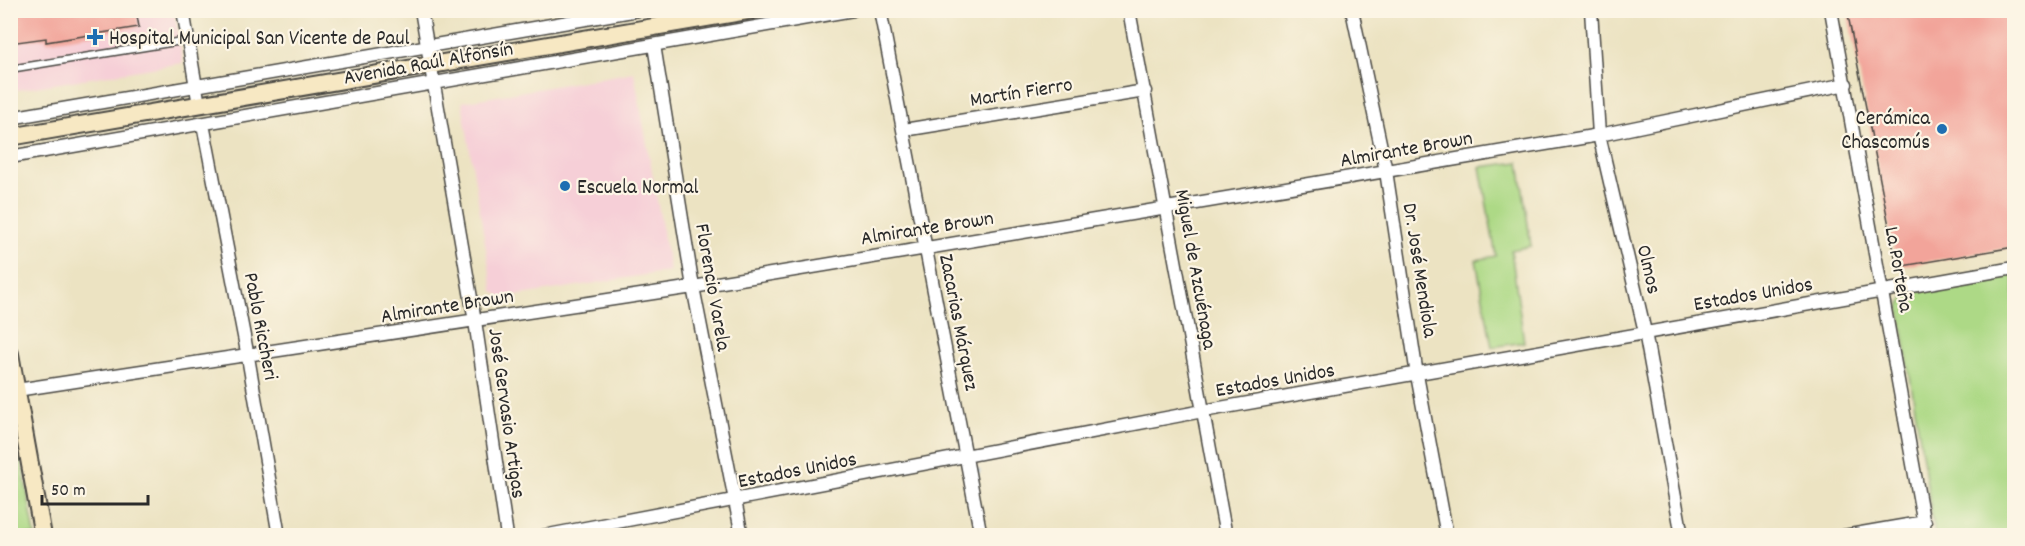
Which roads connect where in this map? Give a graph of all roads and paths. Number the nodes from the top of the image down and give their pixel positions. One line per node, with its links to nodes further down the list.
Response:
1 (183, 10): 11 (street)
2 (421, 10): 13 (street, José Gervasio Artigas)
3 (638, 10): 13 (street, Avenida Raúl Alfonsín)
4 (753, 10): 14 (main road, Avenida Raúl Alfonsín)
5 (853, 10): 12 (street, Avenida Raúl Alfonsín)
6 (880, 10): 23 (street, Zacarias Márquez)
7 (1129, 10): 19 (street, Miguel de Azcuénaga)
8 (1352, 10): 27 (street, Dr. José Mendiola)
9 (1591, 10): 24 (street, Olmos)
10 (1831, 10): 17 (street, La Porteña)
11 (188, 39): 15 (lane); 18 (street)
12 (654, 45): 16 (street, Avenida Raúl Alfonsín); 31 (street, Florencio Varela)
13 (427, 47): 14 (street, José Gervasio Artigas); 18 (street, Avenida Raúl Alfonsín)
14 (430, 66): 16 (street, José Gervasio Artigas); 20 (main road, Avenida Raúl Alfonsín)
15 (10, 69)
16 (434, 83): 22 (street, Avenida Raúl Alfonsín); 33 (street, José Gervasio Artigas)
17 (1846, 84): 24 (street, Almirante Brown); 32 (street, La Porteña)
18 (196, 87): 20 (street); 21 (street, Avenida Raúl Alfonsín)
19 (1144, 91): 23 (street, Martín Fierro); 28 (street, Miguel de Azcuénaga)
20 (199, 105): 25 (main road, Avenida Raúl Alfonsín)
21 (10, 118)
22 (203, 124): 26 (street, Avenida Raúl Alfonsín); 36 (street, Pablo Riccheri)
23 (904, 129): 29 (street, Zacarias Márquez)
24 (1599, 135): 27 (street, Almirante Brown); 34 (street, Olmos)
25 (10, 137)
26 (10, 157)
27 (1386, 171): 28 (street, Almirante Brown); 37 (street, Dr. José Mendiola)
28 (1167, 208): 29 (street, Almirante Brown); 39 (street, Miguel de Azcuénaga)
29 (925, 246): 31 (street, Almirante Brown); 40 (street, Zacarias Márquez)
30 (2014, 268): 32 (street, Estados Unidos)
31 (693, 287): 33 (street, Almirante Brown); 41 (street, Florencio Varela)
32 (1884, 290): 34 (street, Estados Unidos); 42 (street, La Porteña)
33 (475, 321): 36 (street, Almirante Brown); 45 (street, José Gervasio Artigas)
34 (1645, 332): 37 (street, Estados Unidos); 51 (street, Olmos)
35 (10, 354): 38 (main road)
36 (248, 357): 38 (street, Almirante Brown); 44 (street, Pablo Riccheri)
37 (1418, 375): 39 (street, Estados Unidos); 50 (street, Dr. José Mendiola)
38 (14, 391): 43 (main road)
39 (1203, 411): 40 (street, Estados Unidos); 49 (street, Miguel de Azcuénaga)
40 (966, 457): 41 (street, Estados Unidos); 48 (street, Zacarias Márquez)
41 (735, 501): 46 (street, Estados Unidos); 47 (street, Florencio Varela)
42 (1925, 522): 52 (street); 53 (street, La Porteña)
43 (43, 536)
44 (279, 536)
45 (507, 536)
46 (543, 536)
47 (742, 536)
48 (981, 536)
49 (1226, 536)
50 (1447, 536)
51 (1682, 536)
52 (1844, 536)
53 (1926, 536)

